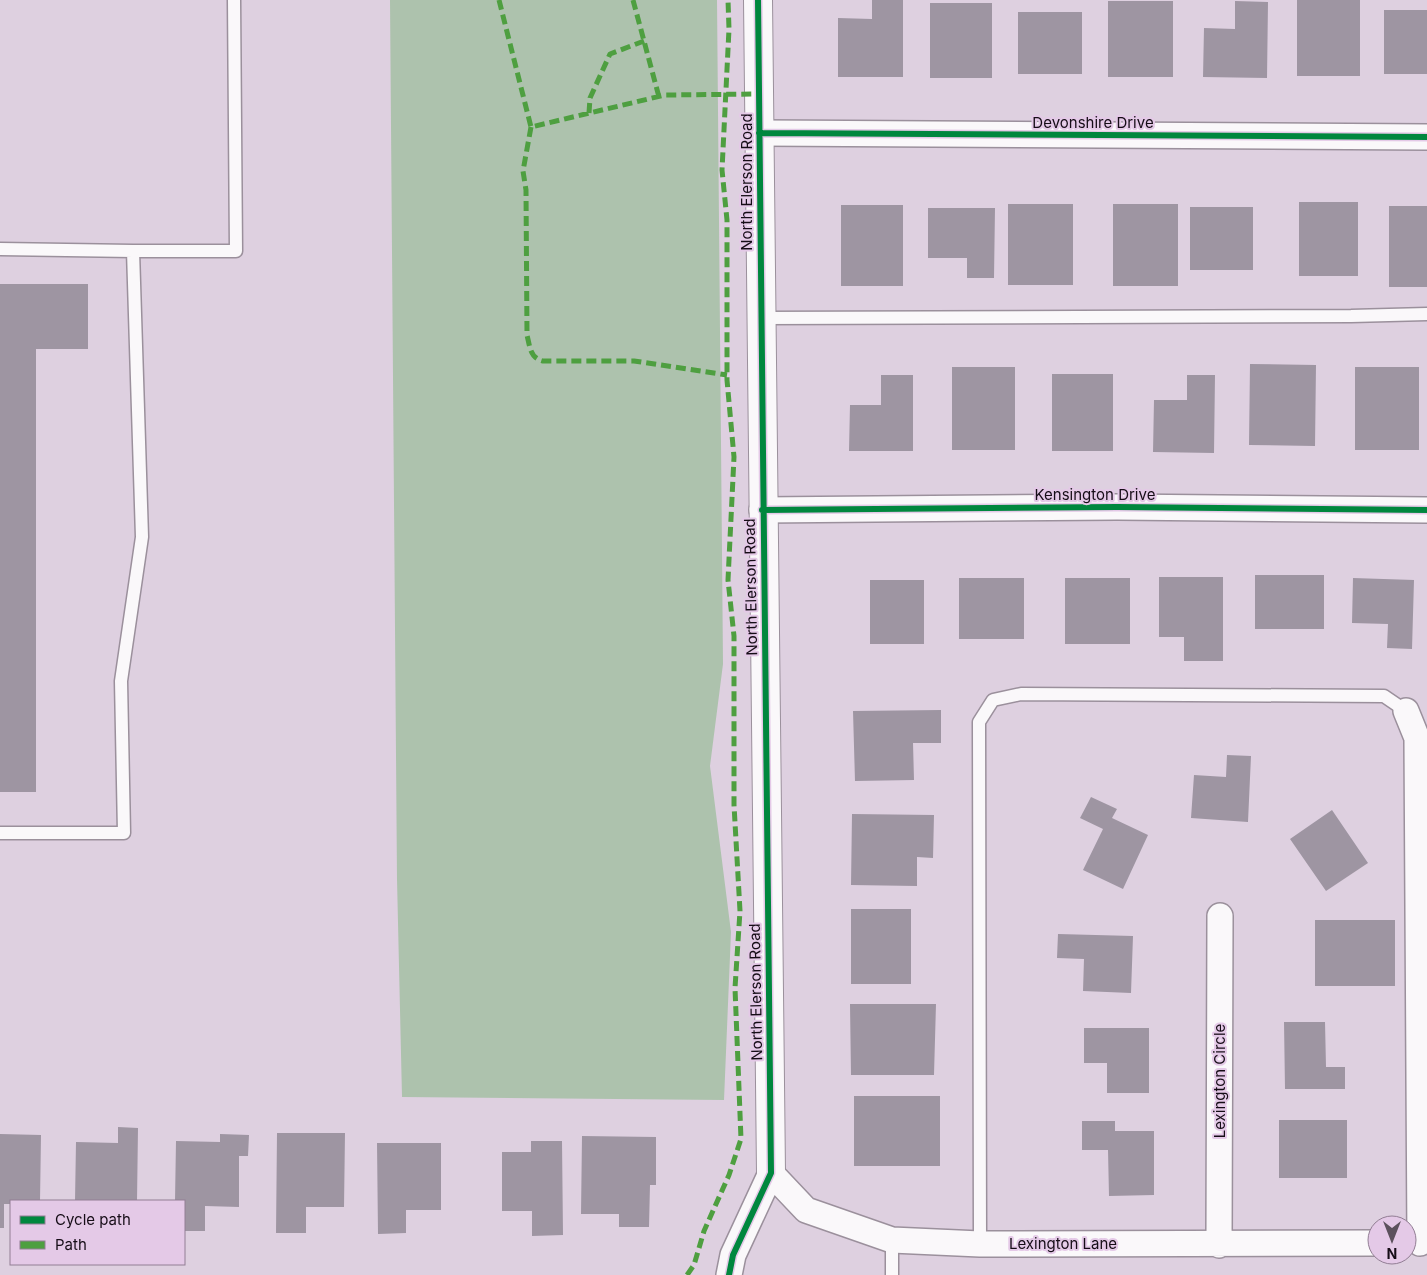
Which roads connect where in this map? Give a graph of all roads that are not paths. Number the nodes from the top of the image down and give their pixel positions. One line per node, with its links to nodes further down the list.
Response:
1 (234, 0): 6 (lane)
2 (758, 0): 3 (street, North Elerson Road)
3 (759, 133): 4 (street, Devonshire Drive); 8 (street, North Elerson Road)
4 (1427, 137)
5 (0, 250): 6 (lane)
6 (133, 251): 12 (lane)
7 (1427, 314): 8 (lane)
8 (761, 318): 9 (street, North Elerson Road)
9 (762, 510): 10 (street, Kensington Drive); 14 (street, North Elerson Road)
10 (1427, 510)
11 (1406, 711): 16 (street); 17 (lane)
12 (0, 833)
13 (1220, 916): 19 (street, Lexington Circle)
14 (770, 1173): 15 (street, Lexington Lane); 20 (street)
15 (892, 1240): 17 (street, Lexington Lane); 21 (lane)
16 (1418, 1243)
17 (980, 1244): 19 (street, Lexington Lane)
18 (1367, 1244): 19 (street, Lexington Lane)
19 (1219, 1245)
20 (729, 1275)
21 (892, 1275)

